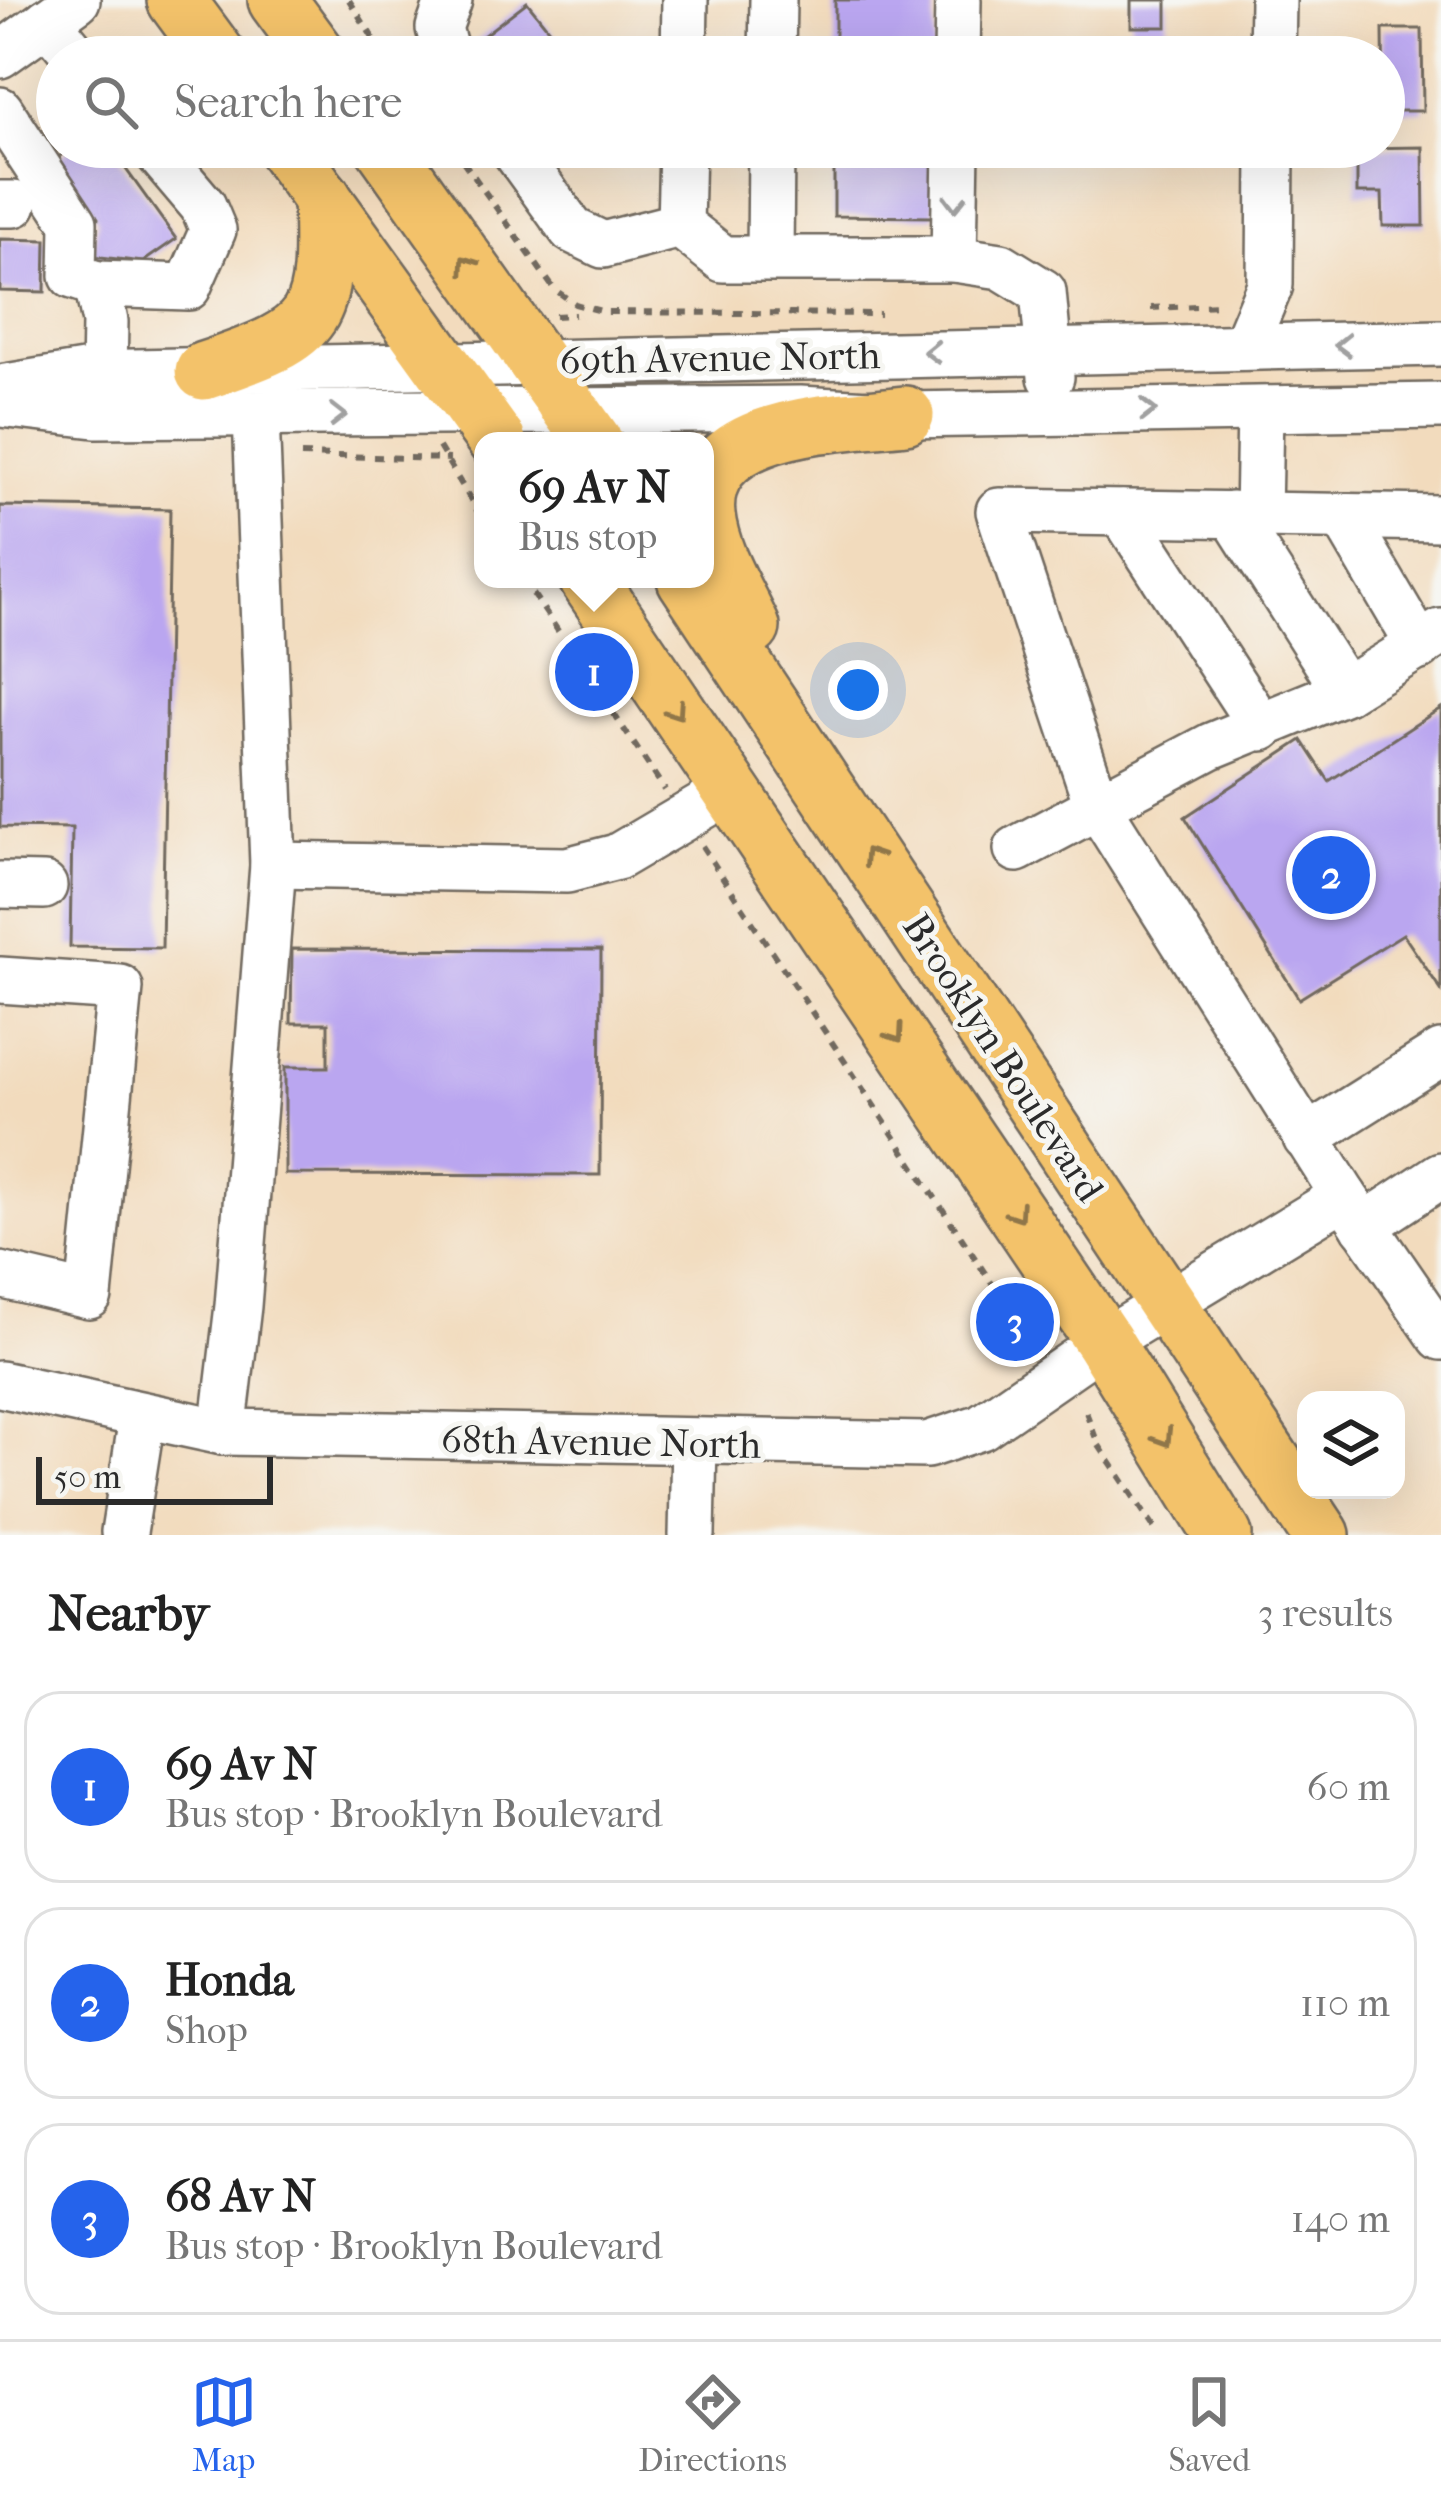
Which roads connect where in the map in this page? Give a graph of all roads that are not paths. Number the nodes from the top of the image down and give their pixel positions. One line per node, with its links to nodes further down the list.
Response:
1 (176, 0): 8 (main road)
2 (448, 0): 9 (street)
3 (686, 0): 10 (street)
4 (773, 0): 11 (street)
5 (958, 0): 12 (street)
6 (1273, 0): 13 (street)
7 (62, 11): 14 (street)
8 (203, 36)
9 (441, 36)
10 (685, 36)
11 (772, 36)
12 (957, 36)
13 (1272, 36)
14 (0, 55)
15 (0, 110): 16 (street)
16 (36, 165)
17 (38, 168): 30 (street)
18 (171, 168): 30 (street)
19 (301, 168): 26 (main road)
20 (400, 168): 34 (main road, one-way to 20)
21 (527, 168): 27 (street)
22 (681, 168): 27 (street)
23 (771, 168): 28 (street)
24 (956, 168): 29 (street, one-way to 29)
25 (1271, 168): 32 (street)
26 (322, 197): 35 (main road); 36 (main road)
27 (680, 225): 28 (street)
28 (770, 257): 29 (street)
29 (954, 259): 33 (street)
30 (97, 284): 37 (street)
31 (1441, 343): 32 (street, 69th Avenue North, one-way to 32)
32 (1244, 347): 33 (street, 69th Avenue North)
33 (1049, 350): 34 (street, 69th Avenue North, one-way to 34); 41 (street)
34 (534, 361): 35 (street, 69th Avenue North); 44 (main road)
35 (442, 368): 36 (street, 69th Avenue North); 45 (main road)
36 (204, 371): 37 (street, 69th Avenue North)
37 (104, 373): 38 (street, 69th Avenue North)
38 (0, 388)
39 (0, 404): 46 (street, 69th Avenue North)
40 (1441, 406): 42 (street, 69th Avenue North)
41 (1054, 410): 42 (street, 69th Avenue North, one-way to 42); 43 (street, 69th Avenue North)
42 (1260, 410): 49 (street)
43 (905, 415): 44 (street, 69th Avenue North); 47 (main road)
44 (581, 426): 45 (street, 69th Avenue North)
45 (488, 428): 46 (street, 69th Avenue North, one-way to 45)
46 (256, 435): 62 (street)
47 (714, 475)
48 (1122, 513): 49 (street); 57 (street); 60 (street)
49 (1245, 514): 50 (street); 56 (street)
50 (1343, 515): 51 (street); 55 (street)
51 (1441, 518)
52 (714, 545): 58 (main road)
53 (594, 588): 59 (main road, Brooklyn Boulevard, one-way to 59)
54 (692, 588): 58 (main road, Brooklyn Boulevard)
55 (1430, 640): 56 (street)
56 (1345, 692): 57 (street)
57 (1262, 728): 60 (street)
58 (812, 768): 69 (main road, Brooklyn Boulevard, one-way to 58)
59 (707, 805): 62 (street); 71 (main road, Brooklyn Boulevard, one-way to 71)
60 (1097, 805): 61 (street); 65 (street)
61 (1017, 849)
62 (273, 865): 74 (street)
63 (0, 980): 68 (street)
64 (1441, 1053): 65 (street)
65 (1306, 1138): 67 (street)
66 (1441, 1175): 67 (street, 68th Avenue North)
67 (1354, 1211): 69 (street, 68th Avenue North); 70 (street)
68 (0, 1275)
69 (1167, 1304): 71 (street, 68th Avenue North); 79 (main road, Brooklyn Boulevard)
70 (1435, 1316)
71 (1104, 1342): 75 (street, 68th Avenue North); 78 (main road, Brooklyn Boulevard, one-way to 78)
72 (0, 1384): 73 (street, 68th Avenue North)
73 (142, 1418): 74 (street, 68th Avenue North); 76 (street)
74 (223, 1432): 75 (street, 68th Avenue North)
75 (694, 1443): 77 (street)
76 (124, 1532)
77 (692, 1535)
78 (1223, 1535)
79 (1321, 1535)

